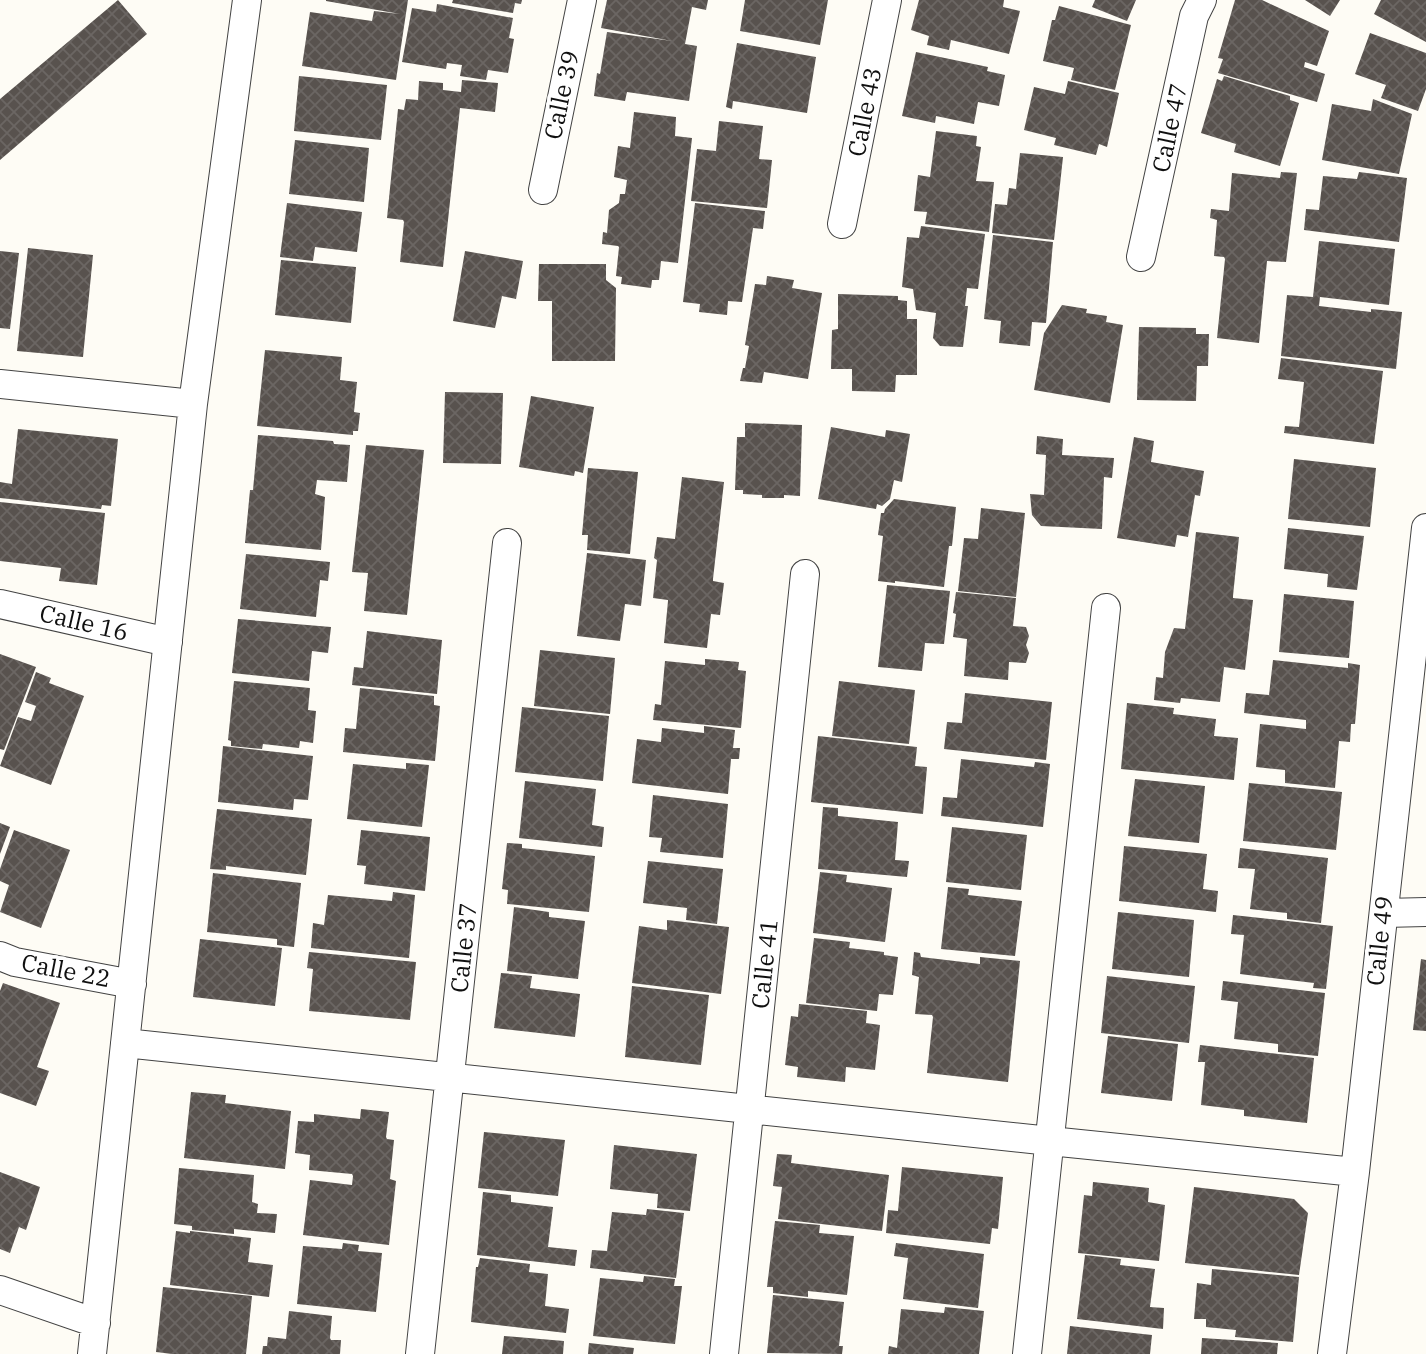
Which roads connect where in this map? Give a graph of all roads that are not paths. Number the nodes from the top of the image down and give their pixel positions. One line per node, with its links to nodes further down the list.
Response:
1 (247, 0): 9 (street)
2 (582, 0): 5 (street, Calle 39)
3 (887, 0): 6 (street, Calle 43)
4 (1202, 0): 7 (street, Calle 47)
5 (543, 190)
6 (842, 224)
7 (1141, 257)
8 (0, 384): 9 (street)
9 (193, 404): 15 (street)
10 (1426, 528): 17 (street, Calle 49)
11 (507, 543): 21 (street, Calle 37)
12 (805, 574): 22 (street, Calle 41)
13 (0, 604): 15 (street, Calle 16)
14 (1106, 608): 23 (street)
15 (168, 642): 19 (street)
16 (1426, 912): 17 (street)
17 (1384, 913): 24 (street, Calle 49)
18 (0, 956): 19 (street, Calle 22)
19 (132, 984): 20 (street)
20 (125, 1042): 21 (street); 26 (street)
21 (450, 1077): 22 (street); 28 (street, Calle 37)
22 (750, 1109): 23 (street); 29 (street, Calle 41)
23 (1050, 1141): 24 (street); 30 (street)
24 (1355, 1172): 31 (street, Calle 49)
25 (0, 1290): 26 (street)
26 (96, 1323): 27 (street)
27 (92, 1354)
28 (420, 1354)
29 (724, 1354)
30 (1027, 1354)
31 (1332, 1354)

